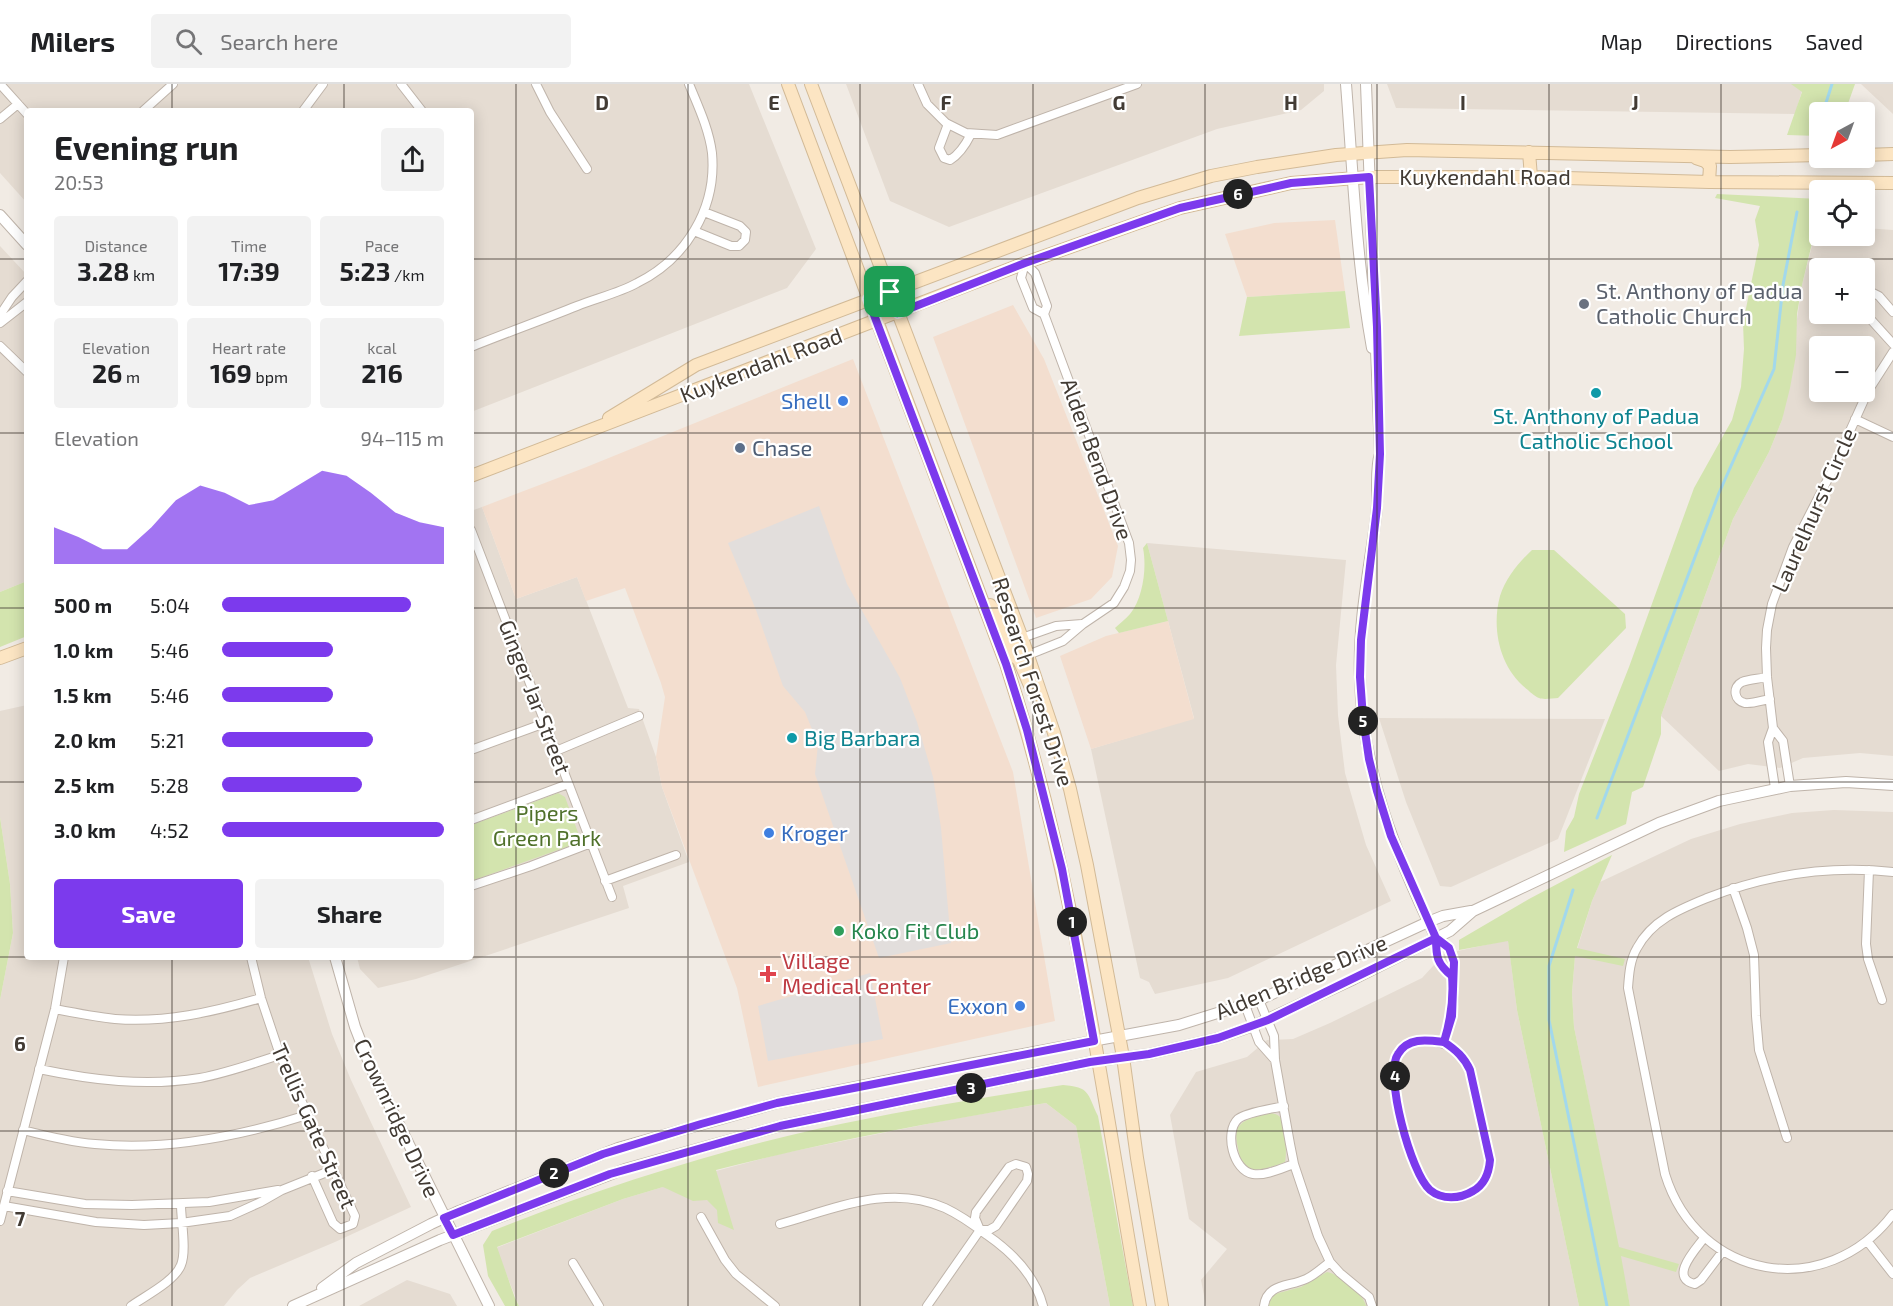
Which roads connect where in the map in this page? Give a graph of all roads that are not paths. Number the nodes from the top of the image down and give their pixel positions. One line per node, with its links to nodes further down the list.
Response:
1 (0, 84): 13 (street)
2 (173, 84): 14 (street)
3 (323, 84): 15 (street)
4 (401, 84): 16 (street)
5 (536, 84): 28 (street)
6 (690, 84): 34 (street)
7 (788, 84): 42 (main road, Research Forest Drive)
8 (811, 84): 40 (main road, Research Forest Drive)
9 (918, 84): 19 (street)
10 (1137, 84): 20 (street)
11 (1346, 84): 23 (street)
12 (1366, 84): 21 (street)
13 (18, 104): 17 (street); 18 (street)
14 (146, 108)
15 (305, 108)
16 (420, 108)
17 (24, 111)
18 (0, 119)
19 (947, 124): 20 (street); 20 (street)
20 (971, 134)
21 (1367, 152): 22 (main road, Kuykendahl Road); 23 (main road, Kuykendahl Road); 29 (street)
22 (1529, 152): 27 (main road, Kuykendahl Road); 30 (main road)
23 (1351, 153): 31 (street); 40 (main road, Kuykendahl Road)
24 (1875, 154): 25 (main road)
25 (1893, 154)
26 (1809, 155): 27 (main road, Kuykendahl Road)
27 (1691, 156): 32 (main road)
28 (587, 169)
29 (1369, 177): 30 (main road, Kuykendahl Road); 31 (main road, Kuykendahl Road); 56 (street)
30 (1531, 177): 32 (main road, Kuykendahl Road)
31 (1352, 178): 38 (main road, Kuykendahl Road); 56 (street)
32 (1709, 182): 33 (main road, Kuykendahl Road)
33 (1893, 183)
34 (704, 212): 36 (street); 36 (street)
35 (0, 215): 37 (street)
36 (694, 231): 53 (street)
37 (24, 242)
38 (1025, 263): 45 (main road, Kuykendahl Road); 46 (street, Alden Bend Drive); 46 (street, Alden Bend Drive)
39 (24, 284): 47 (street)
40 (890, 292): 42 (main road, Kuykendahl Road); 45 (main road, Research Forest Drive)
41 (1875, 294): 44 (street)
42 (868, 299): 48 (main road, Research Forest Drive); 58 (main road, Kuykendahl Road)
43 (24, 304): 49 (street)
44 (1893, 312)
45 (898, 313): 48 (main road, Kuykendahl Road); 64 (main road, Research Forest Drive)
46 (1044, 314): 63 (street, Alden Bend Drive)
47 (0, 315)
48 (877, 321): 58 (main road, Kuykendahl Road); 62 (main road, Research Forest Drive)
49 (0, 323)
50 (1875, 324): 51 (street)
51 (1893, 344)
52 (0, 346): 55 (street)
53 (474, 346)
54 (1893, 352): 57 (street, Laurelhurst Circle)
55 (24, 369)
56 (1377, 374): 91 (street)
57 (1855, 419): 59 (street); 69 (street, Laurelhurst Circle)
58 (582, 434): 60 (main road, Kuykendahl Road)
59 (1893, 437)
60 (474, 476)
61 (474, 538): 73 (street, Ginger Jar Street)
62 (980, 596): 65 (main road, Research Forest Drive); 67 (main road)
63 (1083, 624): 64 (street, Alden Bend Drive); 67 (street, Alden Bend Drive)
64 (1022, 638): 67 (main road, Research Forest Drive)
65 (999, 645): 71 (main road); 105 (main road, Research Forest Drive)
66 (24, 649): 68 (main road)
67 (1028, 655): 71 (main road, Research Forest Drive)
68 (0, 658)
69 (1767, 677): 70 (street, Laurelhurst Circle); 70 (street)
70 (1770, 699): 74 (street, Laurelhurst Circle)
71 (1046, 707): 104 (main road, Research Forest Drive)
72 (639, 716): 76 (street)
73 (545, 723): 75 (street); 76 (street, Ginger Jar Street)
74 (1773, 728): 79 (street, Laurelhurst Circle); 80 (street, Laurelhurst Circle)
75 (474, 749)
76 (556, 751): 77 (street, Ginger Jar Street)
77 (568, 784): 81 (street); 82 (street, Ginger Jar Street)
78 (1893, 784): 79 (street, Alden Bridge Drive)
79 (1790, 786): 80 (street, Alden Bridge Drive)
80 (1775, 788): 90 (street, Alden Bridge Drive)
81 (474, 819)
82 (591, 843): 86 (street, Ginger Jar Street); 87 (street)
83 (676, 855): 86 (street)
84 (1869, 870): 85 (street); 88 (street); 99 (street)
85 (1893, 872)
86 (605, 881): 89 (street, Ginger Jar Street)
87 (474, 885)
88 (1733, 888): 115 (street); 131 (street)
89 (612, 897)
90 (1473, 911): 91 (street, Alden Bridge Drive); 92 (street, Alden Bridge Drive)
91 (1428, 922): 92 (street); 98 (street, Alden Bridge Drive)
92 (1436, 938): 96 (street); 96 (street); 102 (street, Alden Bridge Drive)
93 (63, 960): 101 (street)
94 (252, 960): 97 (street, Trellis Gate Street)
95 (336, 960): 125 (street, Crownridge Drive)
96 (1452, 976): 106 (street)
97 (261, 998): 101 (street); 107 (street, Trellis Gate Street)
98 (1259, 1000): 100 (street, Alden Bridge Drive); 102 (street)
99 (1882, 1000)
100 (1245, 1005): 103 (street); 104 (street, Alden Bridge Drive)
101 (55, 1009): 111 (street)
102 (1268, 1020): 103 (street, Alden Bridge Drive); 109 (street)
103 (1253, 1026): 108 (street, Alden Bridge Drive); 109 (street)
104 (1119, 1037): 105 (street, Alden Bridge Drive); 108 (main road, Research Forest Drive)
105 (1094, 1041): 110 (main road, Research Forest Drive); 125 (street, Alden Bridge Drive)
106 (1444, 1042): 106 (street)
107 (280, 1055): 111 (street); 113 (street, Trellis Gate Street)
108 (1123, 1058): 110 (street, Alden Bridge Drive); 146 (main road, Research Forest Drive)
109 (1275, 1060): 112 (street)
110 (1097, 1061): 130 (street, Alden Bridge Drive); 145 (main road, Research Forest Drive)
111 (39, 1069): 114 (street)
112 (1284, 1106): 116 (street); 116 (street)
113 (307, 1115): 114 (street); 117 (street, Trellis Gate Street)
114 (23, 1130): 120 (street)
115 (1787, 1138)
116 (1294, 1164): 134 (street)
117 (332, 1170): 118 (street); 118 (street, Trellis Gate Street)
118 (312, 1176): 119 (street)
119 (282, 1190): 121 (street); 127 (street)
120 (7, 1191): 121 (street); 122 (street)
121 (180, 1204): 127 (street)
122 (4, 1206): 126 (street); 127 (street)
123 (1893, 1214): 132 (street)
124 (701, 1217): 142 (street)
125 (444, 1218): 130 (street, Crownridge Drive); 137 (street, Alden Bridge Drive)
126 (0, 1221)
127 (181, 1223): 138 (street)
128 (780, 1224): 129 (street)
129 (980, 1230): 129 (street); 143 (street); 144 (street)
130 (453, 1235): 137 (street, Alden Bridge Drive); 140 (street, Crownridge Drive)
131 (1704, 1238): 133 (street); 133 (street)
132 (1868, 1242): 133 (street); 136 (street)
133 (1723, 1251)
134 (1330, 1262): 147 (street); 148 (street)
135 (573, 1263): 141 (street)
136 (1893, 1274)
137 (310, 1297): 139 (street, Alden Bridge Drive)
138 (131, 1306)
139 (293, 1306)
140 (489, 1306)
141 (599, 1306)
142 (774, 1306)
143 (927, 1306)
144 (1043, 1306)
145 (1140, 1306)
146 (1162, 1306)
147 (1264, 1306)
148 (1372, 1306)

